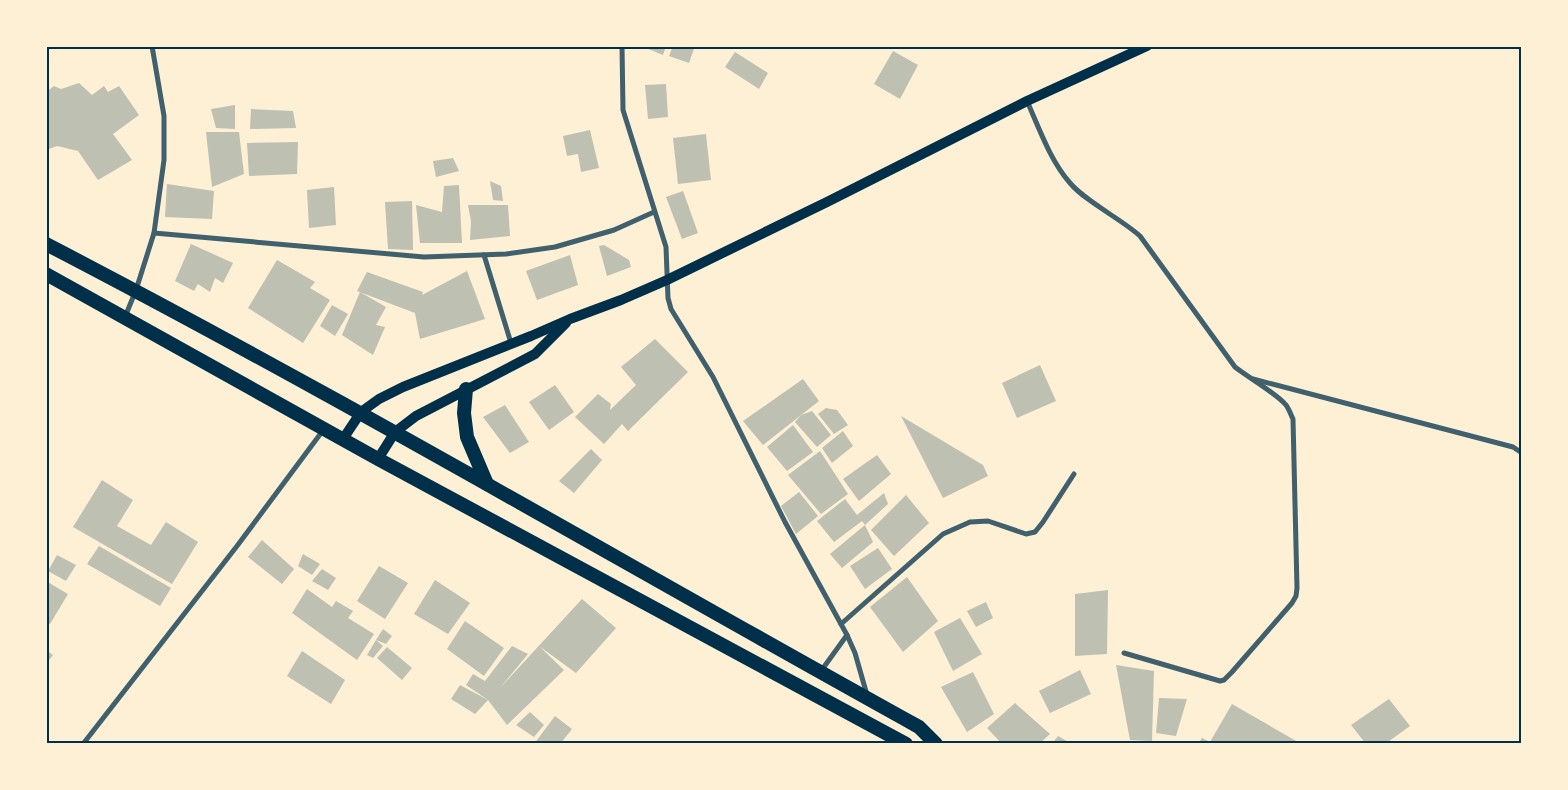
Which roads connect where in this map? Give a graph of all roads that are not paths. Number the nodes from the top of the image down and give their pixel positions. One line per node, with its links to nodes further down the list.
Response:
1 (152, 46): 6 (street)
2 (622, 46): 5 (street)
3 (1144, 47): 4 (main road)
4 (1027, 101): 10 (main road); 15 (street)
5 (654, 212): 8 (street); 10 (street)
6 (154, 233): 8 (street); 11 (street)
7 (46, 244): 11 (highway)
8 (484, 255): 14 (street)
9 (46, 274): 12 (highway)
10 (667, 280): 13 (main road); 25 (street)
11 (136, 290): 12 (street); 17 (highway)
12 (125, 318): 18 (highway)
13 (570, 319): 14 (main road); 16 (main road)
14 (511, 343): 17 (main road)
15 (1248, 377): 21 (street); 27 (street)
16 (466, 389): 19 (main road); 24 (highway)
17 (360, 412): 19 (highway); 20 (main road)
18 (324, 429): 20 (highway); 30 (street)
19 (395, 432): 22 (main road); 24 (highway)
20 (343, 439): 22 (highway)
21 (1522, 453)
22 (378, 459): 31 (highway)
23 (1074, 474): 25 (street)
24 (487, 484): 28 (highway)
25 (841, 624): 26 (street)
26 (847, 635): 28 (street); 29 (street)
27 (1124, 653)
28 (821, 672): 29 (highway)
29 (868, 699): 32 (highway)
30 (83, 744)
31 (906, 744)
32 (936, 744)

